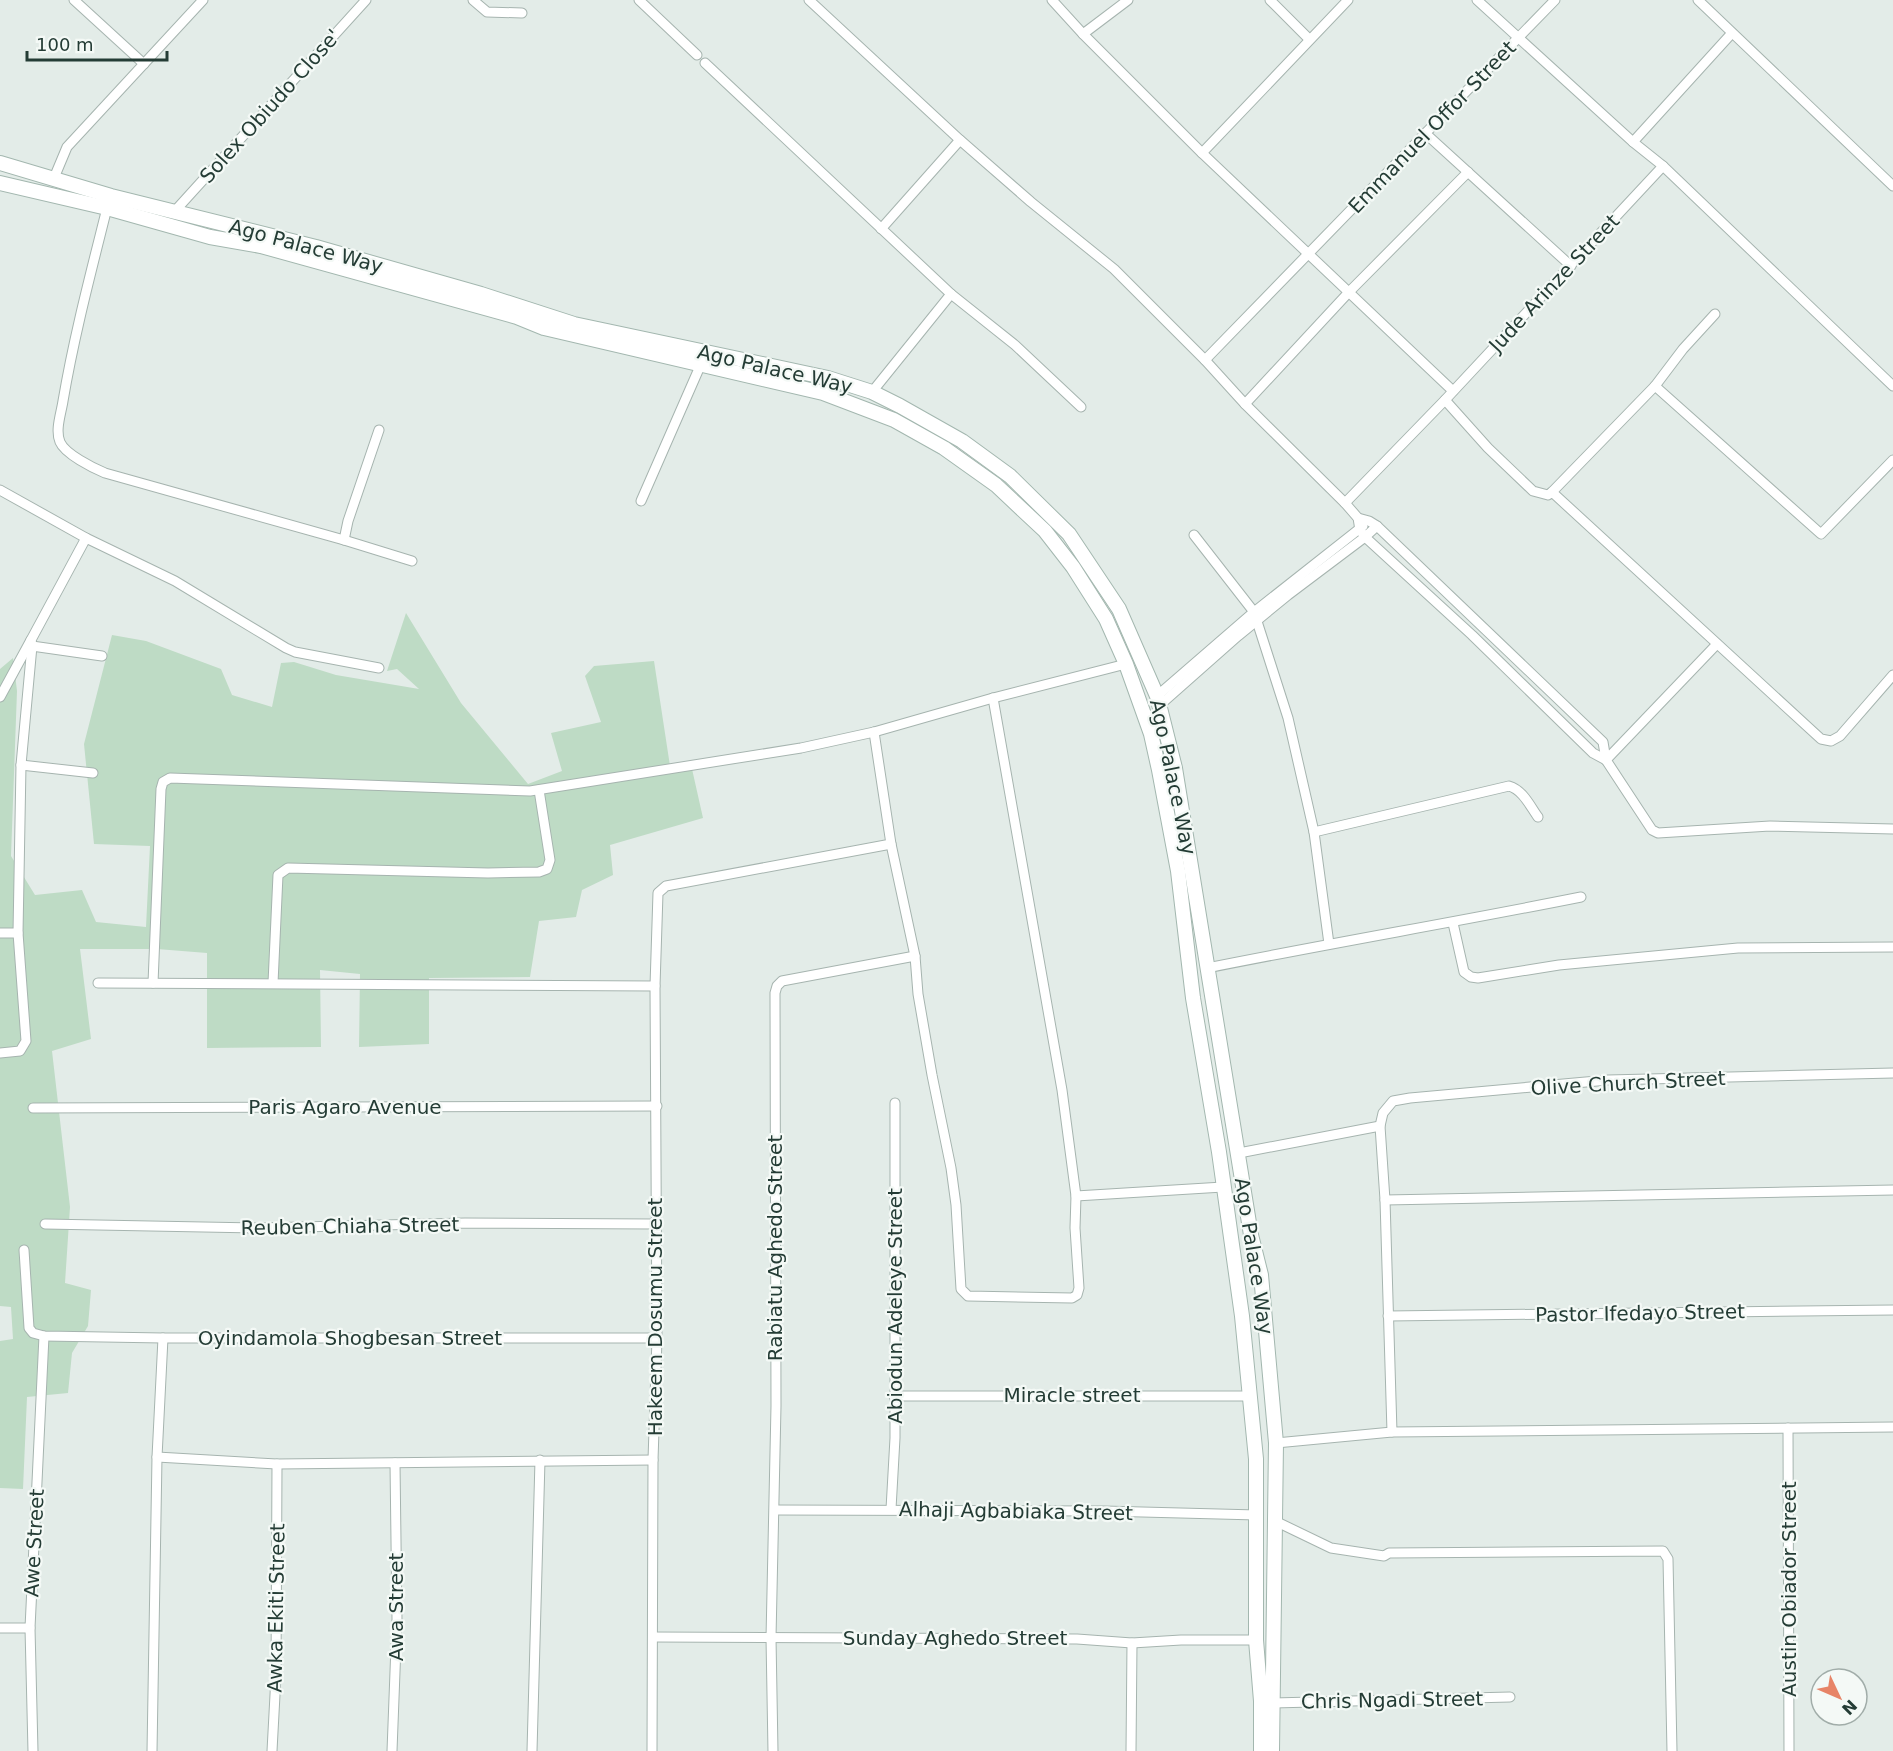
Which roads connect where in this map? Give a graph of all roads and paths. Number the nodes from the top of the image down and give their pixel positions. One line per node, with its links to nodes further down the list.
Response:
1 (74, 0): 21 (street)
2 (203, 0): 21 (street)
3 (366, 0): 33 (street, Solex Obiudo Close')
4 (473, 0): 14 (street)
5 (639, 0): 19 (street)
6 (809, 0): 23 (street)
7 (1052, 0): 16 (street)
8 (1128, 0): 16 (street)
9 (1270, 0): 17 (street)
10 (1348, 0): 17 (street)
11 (1477, 0): 18 (street)
12 (1554, 0): 18 (street, Emmanuel Offor Street)
13 (1698, 0): 15 (street)
14 (522, 13)
15 (1732, 33): 24 (street); 31 (street)
16 (1083, 34): 25 (street)
17 (1309, 39): 25 (street)
18 (1518, 39): 22 (street, Emmanuel Offor Street); 24 (street)
19 (697, 55)
20 (705, 63): 34 (street)
21 (144, 64): 29 (street)
22 (1425, 133): 28 (street); 35 (street, Emmanuel Offor Street)
23 (960, 140): 34 (street); 40 (street)
24 (1633, 142): 27 (street)
25 (1202, 153): 35 (street)
26 (0, 163): 29 (main road, Ago Palace Way)
27 (1663, 166): 36 (street, Jude Arinze Street); 43 (street)
28 (1468, 172): 36 (street); 37 (street)
29 (54, 178): 33 (main road, Ago Palace Way)
30 (0, 183): 32 (main road, Ago Palace Way)
31 (1893, 186)
32 (107, 208): 41 (main road, Ago Palace Way); 60 (street)
33 (174, 212): 45 (main road, Ago Palace Way)
34 (881, 229): 38 (street)
35 (1309, 254): 37 (street); 40 (street, Emmanuel Offor Street)
36 (1570, 266): 44 (street, Jude Arinze Street)
37 (1349, 292): 44 (street); 47 (street)
38 (951, 294): 45 (street); 48 (street)
39 (1715, 314): 42 (street)
40 (1205, 360): 47 (street)
41 (700, 364): 53 (street); 67 (main road, Ago Palace Way)
42 (1655, 386): 50 (street); 52 (street)
43 (1893, 386)
44 (1453, 391): 46 (street, Jude Arinze Street)
45 (872, 392): 72 (main road, Ago Palace Way)
46 (1445, 400): 52 (street); 54 (street, Jude Arinze Street)
47 (1245, 404): 54 (street)
48 (1081, 407)
49 (379, 430): 60 (street)
50 (1893, 460)
51 (0, 490): 59 (street)
52 (1552, 492): 65 (street)
53 (641, 501)
54 (1345, 503): 55 (street)
55 (1358, 518): 56 (street); 57 (street)
56 (1373, 523): 57 (street); 74 (street)
57 (1363, 534): 62 (street); 63 (street); 74 (street)
58 (1194, 535): 62 (street)
59 (86, 538): 64 (street); 68 (street)
60 (344, 540): 61 (street)
61 (412, 561)
62 (1254, 612): 63 (street); 72 (street)
63 (1256, 622): 72 (street); 80 (street)
64 (32, 643): 66 (street); 70 (street); 75 (street)
65 (1717, 645): 69 (street); 74 (street)
66 (102, 656)
67 (1126, 664): 71 (street); 101 (main road, Ago Palace Way)
68 (379, 668)
69 (1893, 675)
70 (0, 697)
71 (993, 698): 73 (street); 103 (street)
72 (1158, 701): 89 (main road, Ago Palace Way)
73 (874, 732): 77 (street); 81 (street)
74 (1606, 760): 79 (street)
75 (21, 765): 76 (street); 85 (street)
76 (93, 773)
77 (539, 790): 91 (street); 92 (street)
78 (1538, 817): 80 (street)
79 (1893, 829)
80 (1314, 832): 86 (street)
81 (891, 844): 88 (street); 93 (street, Hakeem Dosumu Street)
82 (1581, 897): 83 (street)
83 (1453, 923): 86 (street); 87 (street)
84 (0, 933): 85 (street)
85 (18, 933): 94 (street)
86 (1329, 944): 89 (street)
87 (1893, 947)
88 (915, 956): 103 (street); 129 (street, Rabiatu Aghedo Street)
89 (1207, 968): 100 (main road, Ago Palace Way)
90 (98, 983): 91 (street)
91 (153, 983): 92 (street)
92 (273, 983): 93 (street)
93 (655, 986): 97 (street, Hakeem Dosumu Street)
94 (0, 1053)
95 (1893, 1073): 99 (street, Olive Church Street)
96 (895, 1103): 117 (street, Abiodun Adeleye Street)
97 (657, 1106): 98 (street, Paris Agaro Avenue); 106 (street, Hakeem Dosumu Street)
98 (33, 1108)
99 (1380, 1126): 100 (street); 104 (street)
100 (1239, 1153): 109 (main road, Ago Palace Way)
101 (1223, 1187): 103 (street); 108 (main road, Ago Palace Way)
102 (1893, 1190): 104 (street)
103 (1076, 1196)
104 (1385, 1200): 113 (street)
105 (45, 1224): 106 (street, Reuben Chiaha Street)
106 (655, 1224): 116 (street, Hakeem Dosumu Street)
107 (24, 1250): 114 (street)
108 (1237, 1280): 109 (main road); 110 (main road, Ago Palace Way)
109 (1262, 1283): 111 (main road, Ago Palace Way)
110 (1240, 1300): 111 (main road); 118 (main road, Ago Palace Way)
111 (1264, 1304): 122 (main road, Ago Palace Way)
112 (1893, 1310): 113 (street, Pastor Ifedayo Street)
113 (1388, 1316): 121 (street)
114 (44, 1336): 115 (street, Oyindamola Shogbesan Street); 133 (street, Awe Street)
115 (163, 1338): 116 (street, Oyindamola Shogbesan Street); 123 (street)
116 (657, 1338): 125 (street, Hakeem Dosumu Street)
117 (894, 1396): 118 (street, Miracle street); 128 (street, Abiodun Adeleye Street)
118 (1250, 1396): 130 (main road, Ago Palace Way)
119 (1893, 1427): 120 (street)
120 (1788, 1428): 121 (street); 151 (street, Austin Obiador Street)
121 (1392, 1432): 122 (street)
122 (1276, 1443): 131 (main road, Ago Palace Way)
123 (157, 1456): 127 (street); 141 (street)
124 (540, 1460): 125 (street); 126 (street); 144 (street)
125 (653, 1461): 134 (street, Hakeem Dosumu Street)
126 (395, 1463): 127 (street); 143 (street, Awa Street)
127 (277, 1464): 142 (street, Awka Ekiti Street)
128 (891, 1509): 129 (street, Alhaji Agbabiaka Street); 130 (street, Alhaji Agbabiaka Street)
129 (775, 1510): 135 (street, Rabiatu Aghedo Street)
130 (1257, 1515): 136 (main road, Ago Palace Way)
131 (1275, 1521): 139 (main road, Ago Palace Way); 150 (street)
132 (0, 1628): 133 (street)
133 (30, 1628): 140 (street, Awe Street)
134 (653, 1637): 135 (street, Sunday Aghedo Street); 145 (street, Hakeem Dosumu Street)
135 (771, 1638): 137 (street, Sunday Aghedo Street); 146 (street, Rabiatu Aghedo Street)
136 (1256, 1640): 137 (street, Sunday Aghedo Street); 148 (main road, Ago Palace Way)
137 (1132, 1643): 147 (street)
138 (1510, 1697): 139 (street, Chris Ngadi Street)
139 (1273, 1703): 149 (main road, Ago Palace Way)
140 (33, 1751)
141 (152, 1751)
142 (272, 1751)
143 (392, 1751)
144 (532, 1751)
145 (652, 1751)
146 (773, 1751)
147 (1131, 1751)
148 (1261, 1751)
149 (1272, 1751)
150 (1672, 1751)
151 (1789, 1751)

